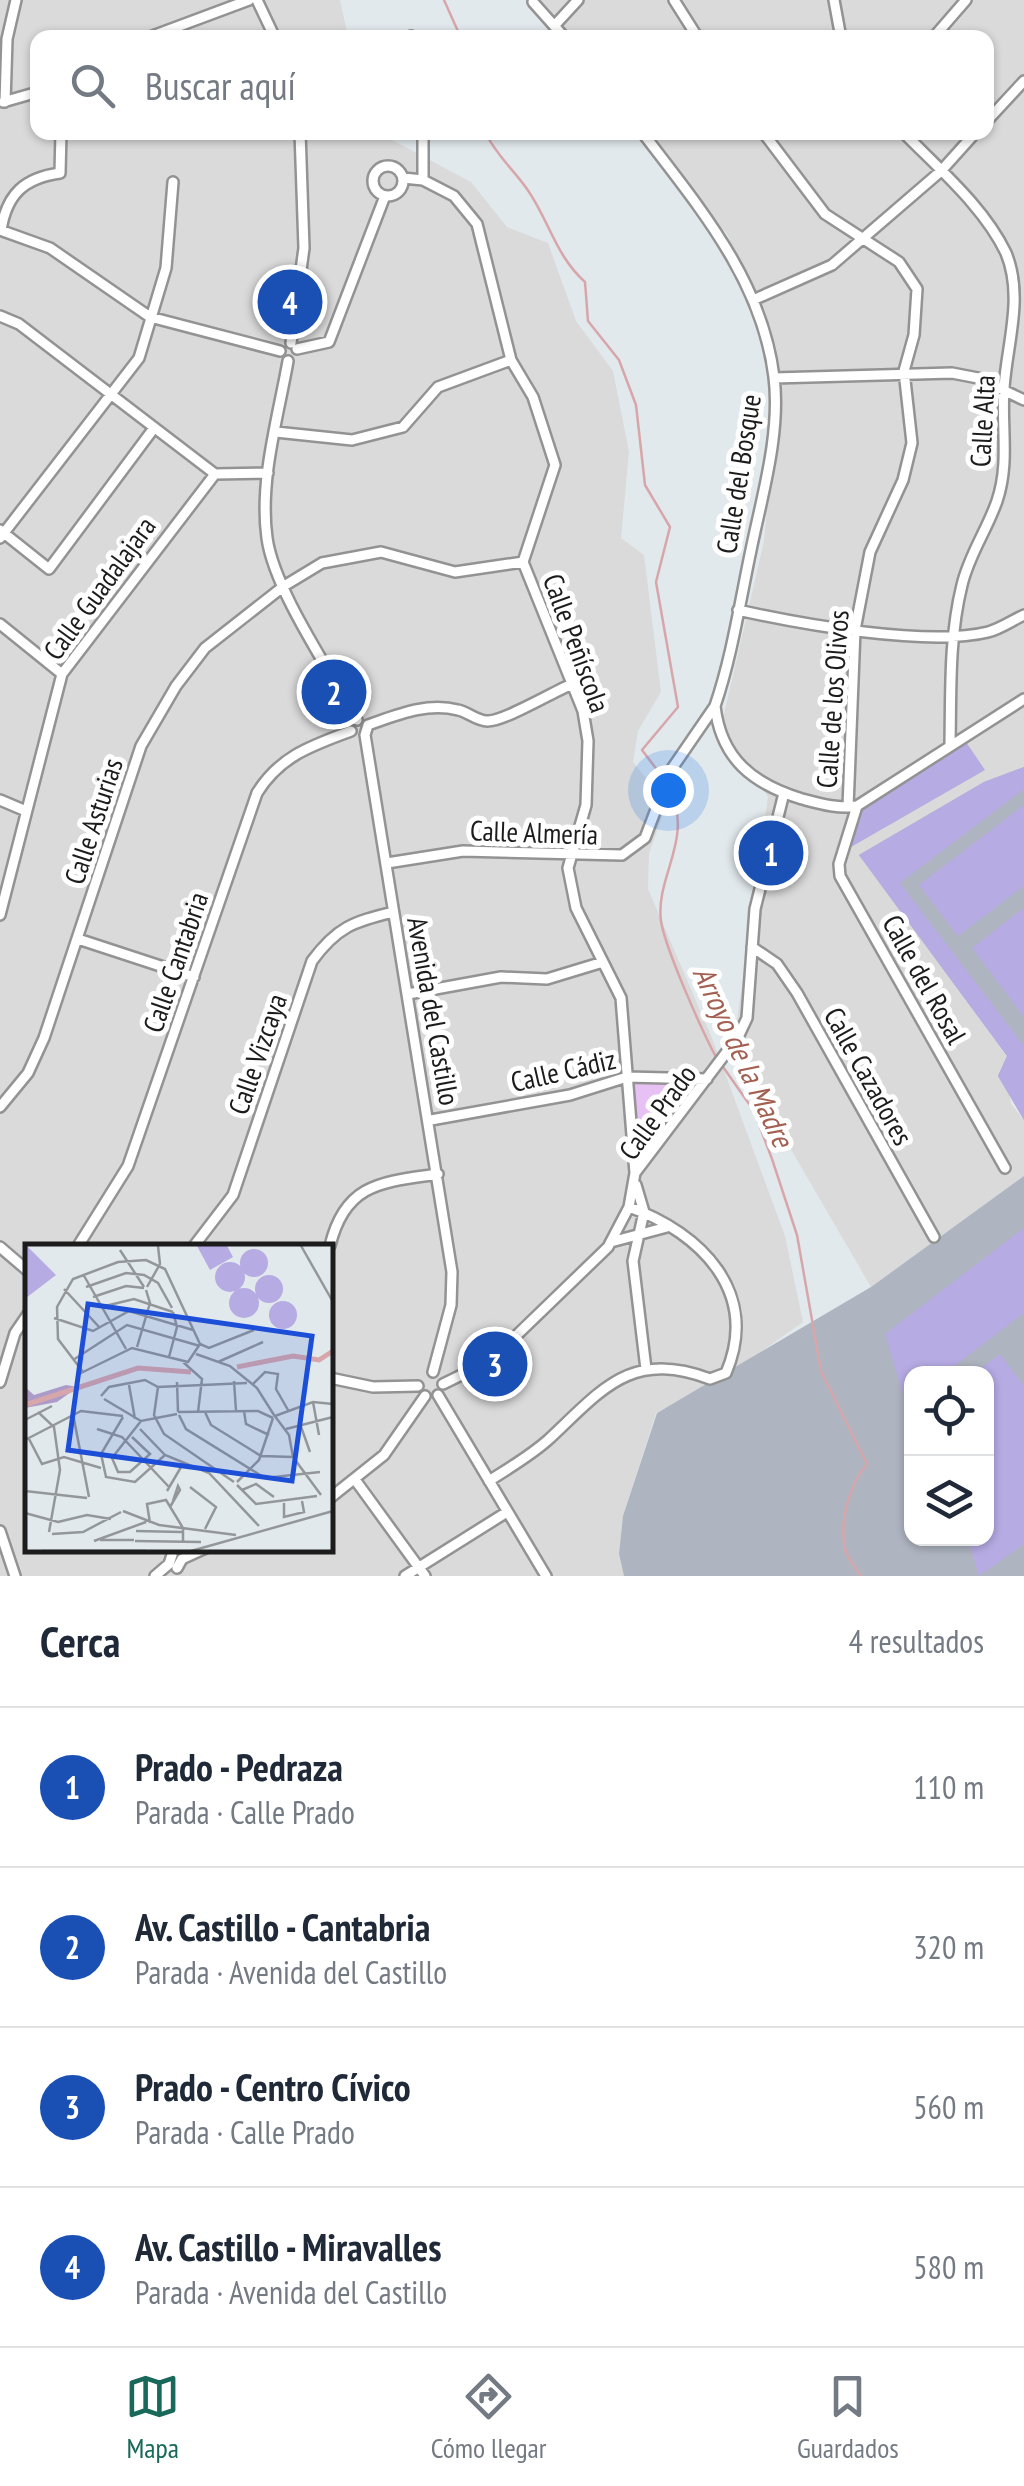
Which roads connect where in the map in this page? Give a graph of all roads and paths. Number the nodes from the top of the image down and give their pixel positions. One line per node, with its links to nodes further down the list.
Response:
1 (16, 0): 19 (street)
2 (249, 0): 10 (street)
3 (257, 0): 11 (street)
4 (578, 0): 9 (street)
5 (674, 0): 13 (street)
6 (834, 0): 14 (street)
7 (966, 0): 15 (street)
8 (532, 2): 9 (street)
9 (555, 25): 12 (street)
10 (168, 30)
11 (271, 30)
12 (559, 30)
13 (691, 30)
14 (840, 30)
15 (939, 30)
16 (1024, 81): 17 (street)
17 (1016, 90): 20 (street); 21 (street)
18 (30, 94): 19 (street)
19 (2, 102)
20 (1024, 102)
21 (994, 113)
22 (62, 140): 34 (street)
23 (300, 140): 39 (street)
24 (423, 140): 31 (street)
25 (648, 140): 36 (street, Calle del Bosque)
26 (769, 140): 35 (street, Calle de los Olivos)
27 (910, 140): 29 (street, Calle Alta)
28 (968, 140): 29 (street)
29 (940, 170): 35 (street); 45 (street, Calle Alta)
30 (403, 178): 31 (street, Calle Peñíscola); 33 (street); 33 (street)
31 (422, 180): 41 (street, Calle Peñíscola)
32 (173, 182): 38 (street)
33 (385, 196): 39 (street)
34 (0, 230): 38 (street)
35 (862, 240): 36 (street); 43 (street, Calle de los Olivos)
36 (753, 300): 44 (street, Calle del Bosque)
37 (0, 316): 46 (street)
38 (150, 317): 40 (street); 46 (street)
39 (294, 346): 40 (street); 42 (street)
40 (280, 350): 42 (street)
41 (510, 360): 49 (street); 53 (street, Calle Peñíscola)
42 (288, 361): 49 (street)
43 (904, 371): 44 (street); 45 (street); 58 (street, Calle de los Olivos)
44 (774, 378): 55 (street, Calle del Bosque)
45 (1004, 388): 47 (street); 59 (street, Calle Alta)
46 (112, 394): 48 (street); 52 (street)
47 (1024, 400)
48 (154, 428): 50 (street); 52 (street)
49 (276, 432): 51 (street)
50 (215, 474): 51 (street); 60 (street, Calle Guadalajara)
51 (268, 474): 54 (street)
52 (1, 534)
53 (523, 562): 54 (street, Calle Asturias); 61 (street, Calle Peñíscola)
54 (284, 586): 63 (street); 76 (street, Calle Asturias)
55 (738, 610): 58 (street); 64 (street, Calle del Bosque)
56 (1024, 615): 59 (street)
57 (0, 624): 60 (street)
58 (856, 630): 59 (street); 70 (street, Calle de los Olivos)
59 (952, 635): 67 (street, Calle Alta)
60 (62, 674): 71 (street, Calle Guadalajara)
61 (572, 684): 65 (street); 72 (street, Calle Peñíscola)
62 (1024, 699): 67 (street)
63 (356, 720): 65 (street); 66 (street)
64 (712, 727): 68 (street); 72 (street, Calle Almería)
65 (366, 730): 66 (street); 73 (street, Avenida del Castillo)
66 (351, 731): 79 (street, Calle Cantabria)
67 (950, 744): 70 (street)
68 (784, 793): 70 (street); 77 (street, Calle Prado)
69 (0, 800): 71 (street)
70 (853, 806): 85 (street, Calle del Rosal)
71 (26, 811): 75 (street, Calle Guadalajara)
72 (570, 855): 73 (street, Calle Almería); 78 (street, Calle Peñíscola)
73 (387, 863): 74 (street, Avenida del Castillo)
74 (394, 912): 80 (street, Avenida del Castillo); 97 (street, Calle Vizcaya)
75 (0, 915)
76 (78, 940): 79 (street); 83 (street, Calle Asturias)
77 (752, 947): 82 (street, Calle Prado); 93 (street, Calle Cazadores)
78 (602, 962): 80 (street); 81 (street, Calle Peñíscola)
79 (194, 977): 96 (street, Calle Cantabria)
80 (408, 994): 84 (street, Avenida del Castillo)
81 (628, 1078): 82 (street, Calle Cádiz); 84 (street, Calle Cádiz); 87 (street, Calle Peñíscola)
82 (707, 1079): 87 (street, Calle Prado)
83 (0, 1107)
84 (430, 1120): 86 (street, Avenida del Castillo)
85 (1005, 1168)
86 (438, 1174): 98 (street); 104 (street, Avenida del Castillo)
87 (635, 1177): 88 (street, Calle Prado); 89 (street)
88 (629, 1208): 89 (street); 90 (street, Calle Prado)
89 (644, 1212): 91 (street); 92 (street)
90 (621, 1226): 94 (street); 95 (street, Calle Prado)
91 (670, 1227): 92 (street); 103 (street)
92 (639, 1232): 94 (street); 100 (street)
93 (934, 1237)
94 (624, 1238): 95 (street); 100 (street)
95 (611, 1242): 107 (street, Calle Prado)
96 (79, 1244)
97 (196, 1244)
98 (331, 1244)
99 (0, 1247): 101 (street)
100 (633, 1262): 103 (street)
101 (25, 1268)
102 (25, 1319): 106 (street)
103 (646, 1369): 112 (street)
104 (433, 1372): 107 (street); 108 (street)
105 (332, 1378): 108 (street)
106 (0, 1382)
107 (443, 1384): 109 (street)
108 (418, 1386): 110 (street)
109 (438, 1395): 110 (street); 112 (street)
110 (426, 1396): 111 (street)
111 (356, 1481): 113 (street); 118 (street)
112 (489, 1481): 114 (street)
113 (332, 1497)
114 (507, 1512): 118 (street); 123 (street)
115 (0, 1531): 119 (street)
116 (199, 1551): 117 (street)
117 (175, 1562): 120 (street)
118 (420, 1564): 121 (street); 122 (street)
119 (16, 1576)
120 (155, 1576)
121 (405, 1576)
122 (425, 1576)
123 (546, 1576)

